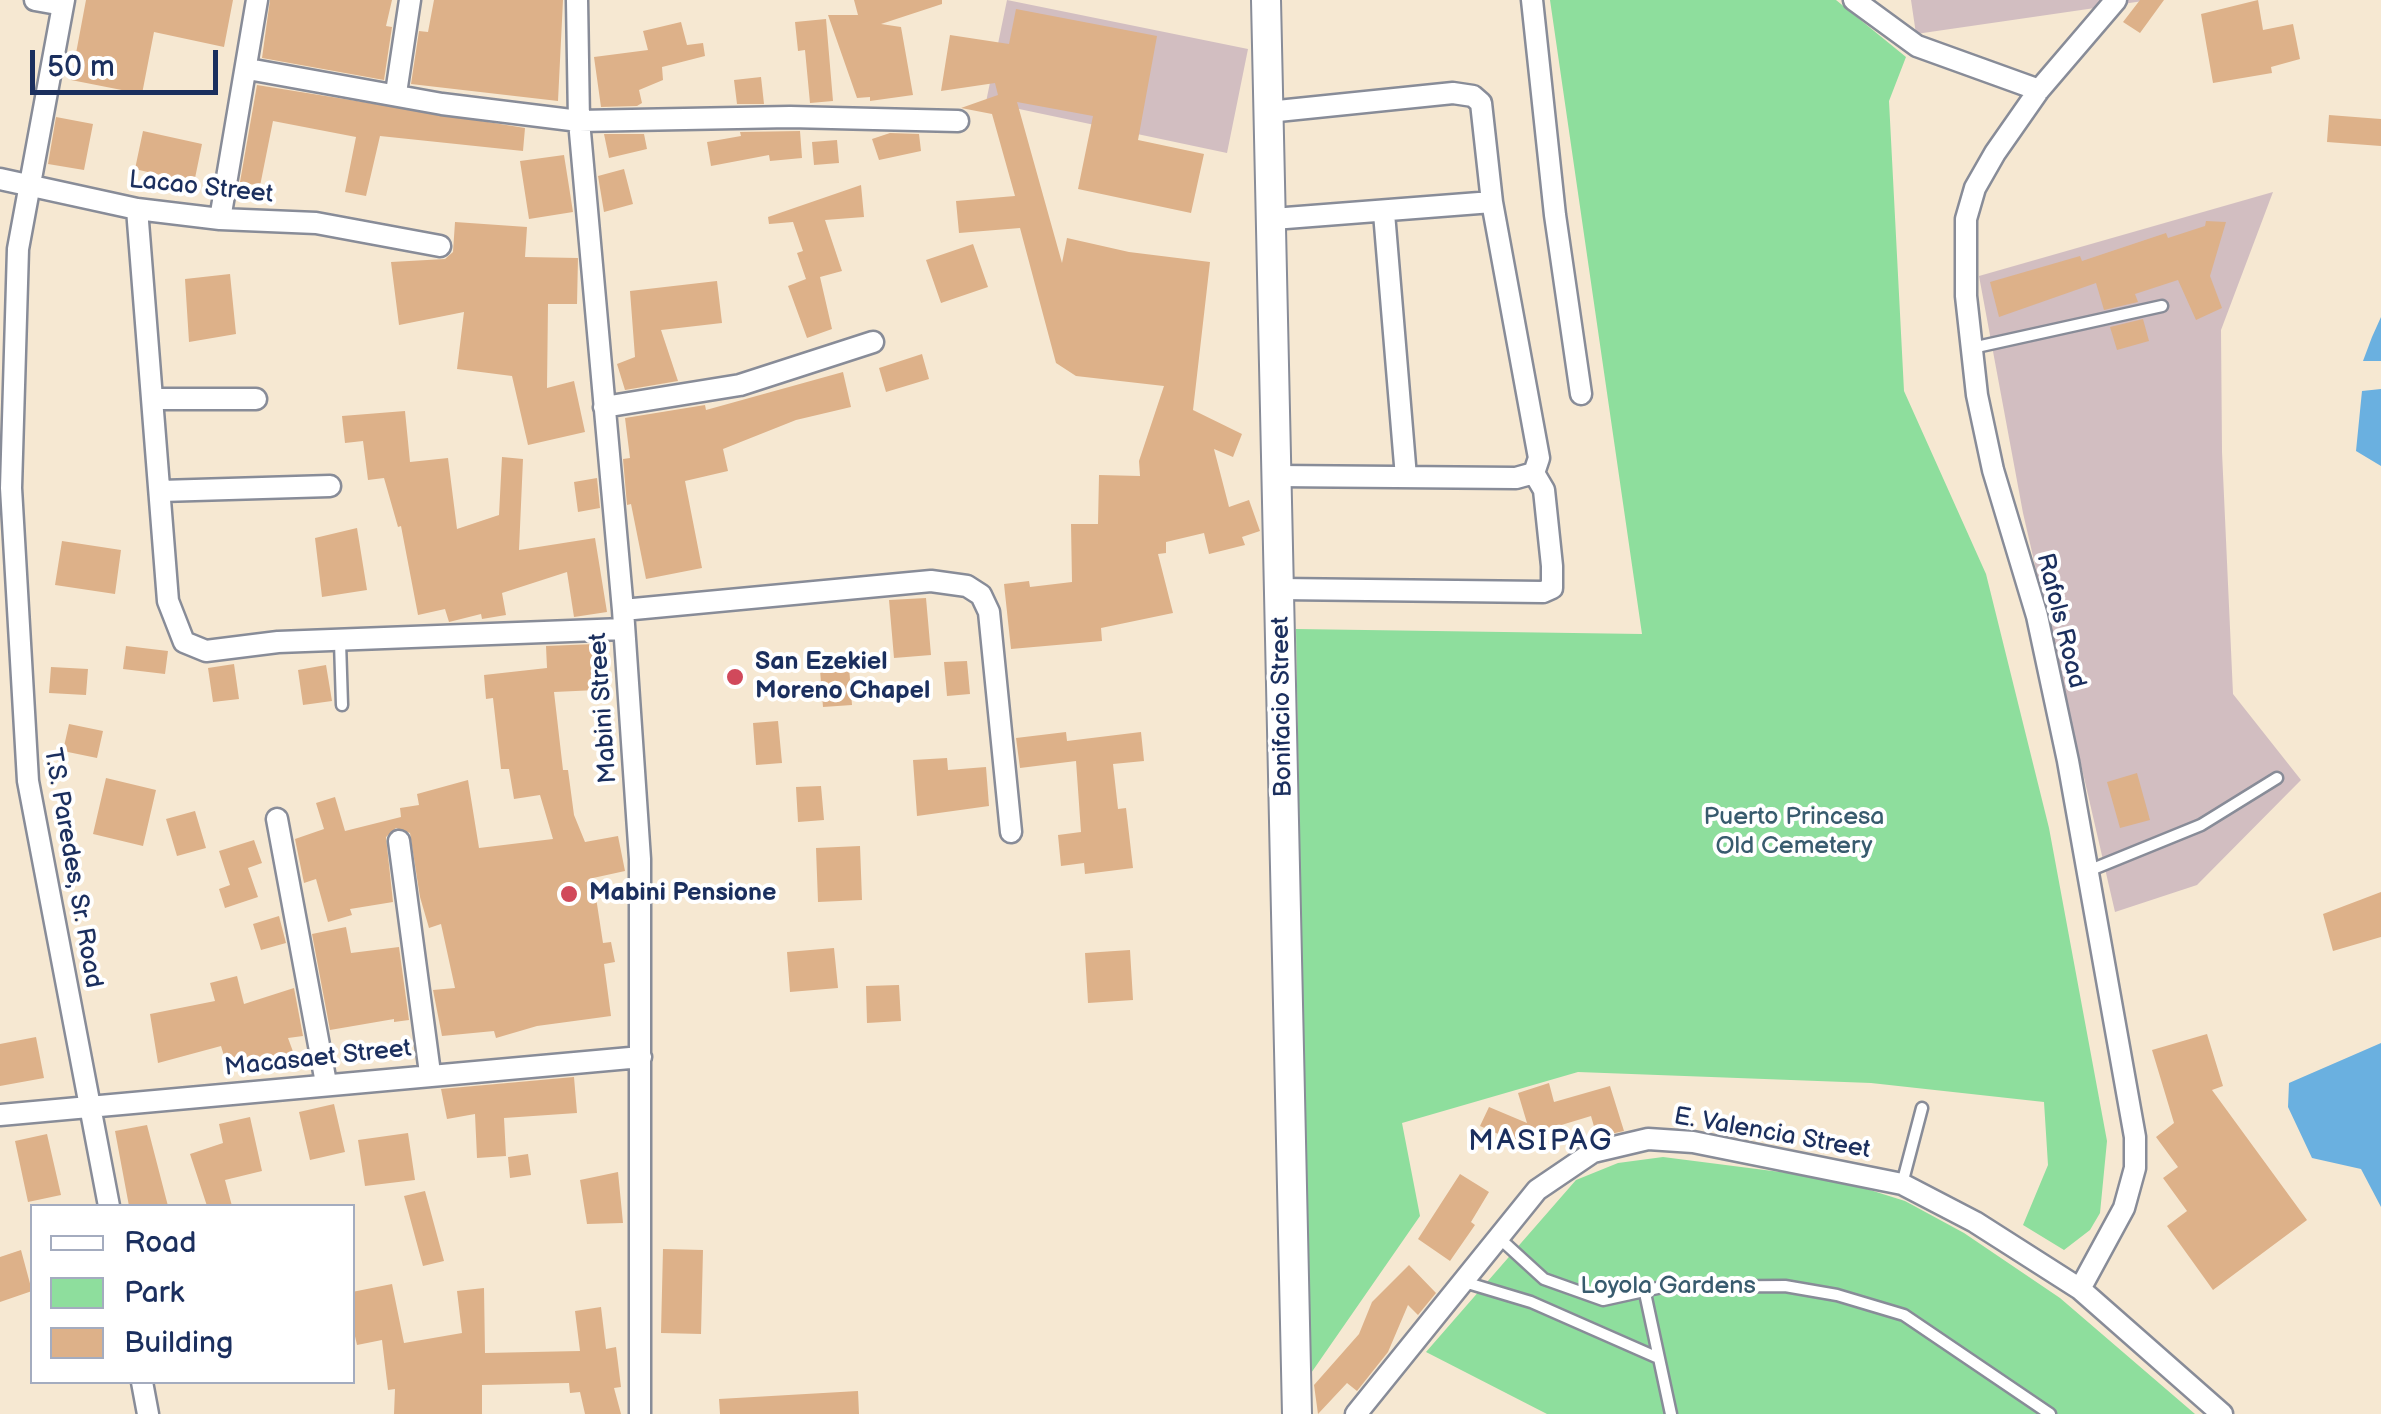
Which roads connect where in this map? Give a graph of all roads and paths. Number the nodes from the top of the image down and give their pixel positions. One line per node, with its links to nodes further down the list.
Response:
1 (35, 0): 9 (street)
2 (257, 0): 10 (street)
3 (410, 0): 12 (street)
4 (576, 0): 14 (street, Mabini Street)
5 (1266, 0): 13 (street, Bonifacio Street)
6 (1532, 0): 27 (street)
7 (1854, 0): 11 (street)
8 (2116, 0): 11 (street, Rafols Road)
9 (63, 2): 17 (street, T.S. Paredes, Sr. Road)
10 (248, 69): 12 (street); 21 (street)
11 (2039, 90): 26 (street, Rafols Road)
12 (396, 94): 14 (street)
13 (1268, 112): 18 (street); 22 (street, Bonifacio Street)
14 (579, 121): 15 (street); 30 (street, Mabini Street)
15 (958, 121)
16 (0, 179): 17 (street, Lacao Street)
17 (27, 184): 19 (street, Lacao Street); 48 (street, T.S. Paredes, Sr. Road)
18 (1492, 202): 20 (street); 31 (street)
19 (138, 209): 21 (street, Lacao Street); 28 (street)
20 (1384, 213): 22 (street); 33 (street)
21 (220, 219): 23 (street, Lacao Street)
22 (1273, 219): 32 (street, Bonifacio Street)
23 (440, 246)
24 (2162, 306): 26 (lane)
25 (873, 342): 30 (street)
26 (1972, 348): 44 (street, Rafols Road)
27 (1581, 394)
28 (154, 399): 29 (street); 35 (street)
29 (256, 399)
30 (604, 407): 37 (street, Mabini Street)
31 (1534, 473): 33 (street); 36 (street)
32 (1276, 476): 33 (street); 36 (street, Bonifacio Street)
33 (1406, 477)
34 (330, 486): 35 (street)
35 (160, 491): 38 (street)
36 (1280, 589): 63 (street, Bonifacio Street)
37 (624, 620): 38 (street); 42 (street); 45 (street, Mabini Street)
38 (340, 642): 39 (lane)
39 (342, 705)
40 (2277, 778): 44 (lane)
41 (277, 819): 47 (street)
42 (1011, 832)
43 (399, 841): 46 (street)
44 (2087, 872): 56 (street, Rafols Road)
45 (641, 1057): 46 (street, Macasaet Street); 62 (street, Mabini Street)
46 (430, 1073): 47 (street, Macasaet Street)
47 (326, 1083): 48 (street, Macasaet Street)
48 (90, 1108): 50 (street, Macasaet Street); 52 (street, T.S. Paredes, Sr. Road)
49 (1922, 1108): 51 (lane)
50 (0, 1115)
51 (1902, 1184): 53 (street, E. Valencia Street); 56 (street, E. Valencia Street)
52 (108, 1204)
53 (1496, 1235): 54 (street, E. Valencia Street); 55 (lane)
54 (1460, 1280): 58 (lane); 64 (street, E. Valencia Street)
55 (1544, 1280): 57 (lane); 58 (lane)
56 (2080, 1289): 67 (street, E. Valencia Street)
57 (1645, 1293): 59 (lane); 66 (lane)
58 (1531, 1302): 59 (lane)
59 (1656, 1357): 65 (lane)
60 (142, 1384): 61 (street)
61 (148, 1414)
62 (640, 1414)
63 (1297, 1414)
64 (1356, 1414)
65 (1671, 1414)
66 (2050, 1414)
67 (2222, 1414)

